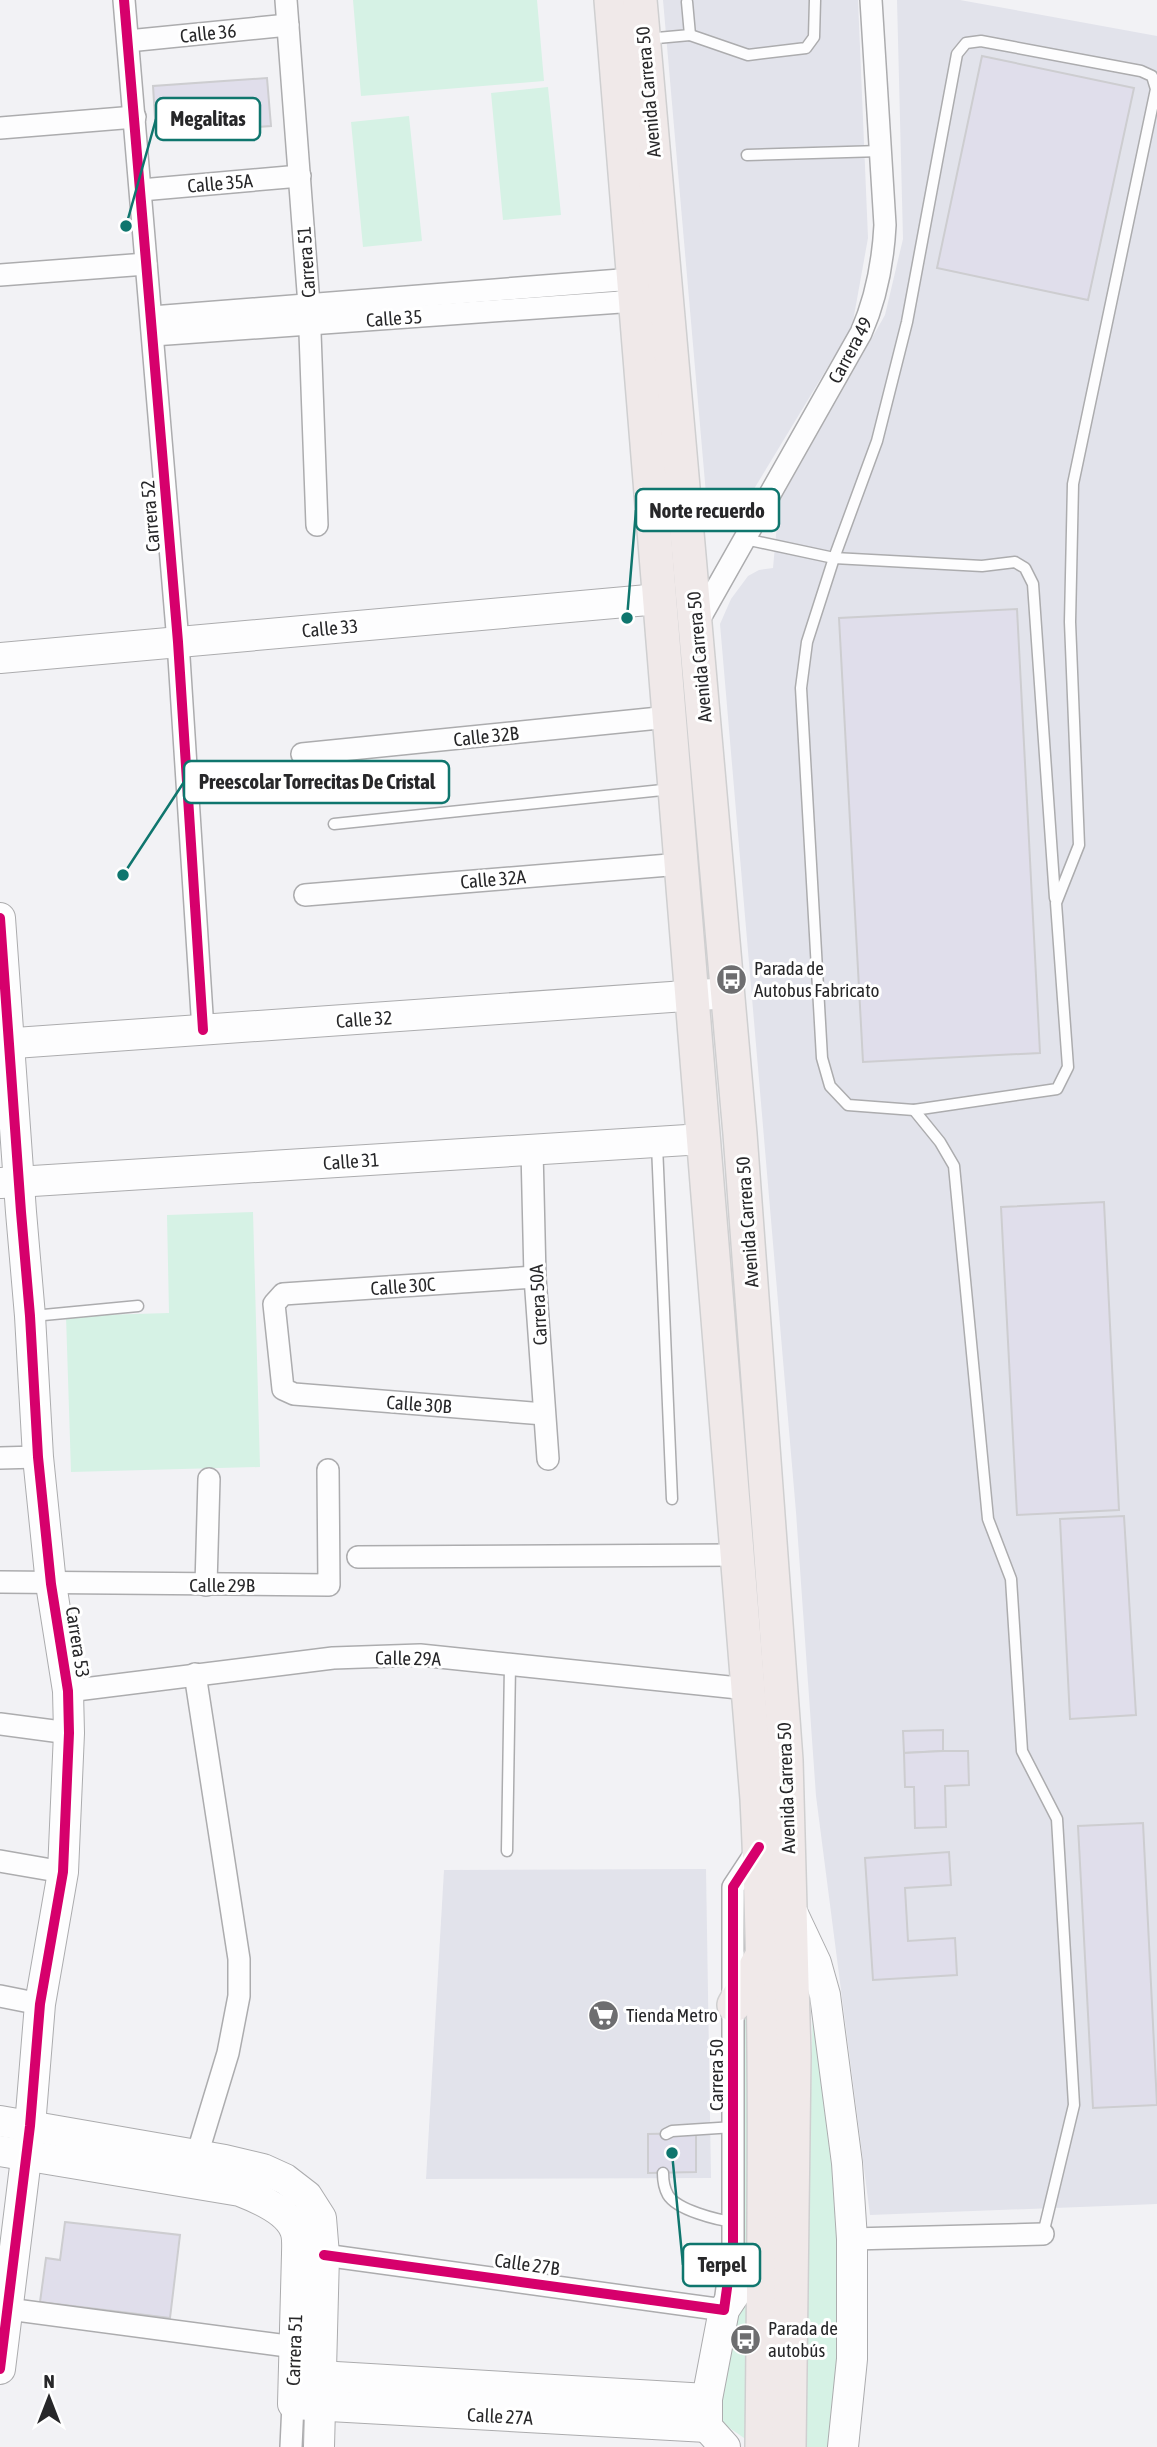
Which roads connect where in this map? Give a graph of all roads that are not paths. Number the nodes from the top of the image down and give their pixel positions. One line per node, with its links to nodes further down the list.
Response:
1 (124, 0): 11 (street, Carrera 52)
2 (286, 0): 8 (street, Carrera 51)
3 (611, 0): 20 (main road, Avenida Carrera 50)
4 (640, 0): 10 (main road, Avenida Carrera 50)
5 (815, 0): 9 (lane)
6 (872, 0): 14 (street, Carrera 49)
7 (687, 2): 9 (lane)
8 (288, 25): 11 (street, Calle 36); 16 (street, Carrera 51)
9 (690, 35): 10 (lane)
10 (643, 39): 27 (main road, Avenida Carrera 50)
11 (128, 41): 12 (street, Carrera 52)
12 (135, 117): 13 (street); 17 (street, Carrera 52)
13 (0, 128)
14 (881, 151): 15 (lane); 24 (street, Carrera 49)
15 (747, 155)
16 (300, 176): 17 (street, Calle 35A); 21 (street, Carrera 51)
17 (141, 190): 18 (street, Carrera 52)
18 (146, 264): 19 (street); 22 (street, Carrera 52)
19 (0, 275)
20 (634, 290): 21 (street, Calle 35); 26 (main road, Avenida Carrera 50)
21 (309, 315): 22 (street, Calle 35); 23 (street, Carrera 51)
22 (152, 326): 28 (street, Carrera 52)
23 (317, 525)
24 (745, 539): 25 (lane); 27 (street, Carrera 49)
25 (834, 558): 36 (lane); 36 (lane); 42 (lane)
26 (659, 599): 28 (main road, Calle 33); 30 (main road, Avenida Carrera 50)
27 (696, 625): 38 (main road, Avenida Carrera 50)
28 (178, 642): 29 (main road, Calle 33); 40 (street, Carrera 52)
29 (0, 658)
30 (669, 717): 31 (street, Calle 32B); 32 (main road, Avenida Carrera 50)
31 (302, 754)
32 (674, 789): 33 (lane); 34 (main road, Avenida Carrera 50)
33 (334, 824)
34 (681, 863): 35 (street, Calle 32A); 39 (main road, Avenida Carrera 50)
35 (305, 895)
36 (1056, 903): 42 (lane)
37 (0, 918): 41 (main road, Carrera 53)
38 (728, 993): 39 (main road, Calle 32); 73 (main road, Avenida Carrera 50)
39 (691, 995): 40 (main road, Calle 32); 43 (main road, Avenida Carrera 50)
40 (203, 1030): 41 (main road, Calle 32)
41 (5, 1044): 46 (main road, Carrera 53)
42 (914, 1110): 86 (lane)
43 (703, 1139): 44 (main road, Calle 31); 58 (main road, Avenida Carrera 50)
44 (657, 1143): 45 (main road, Calle 31); 57 (lane)
45 (531, 1150): 46 (main road, Calle 31); 47 (street, Carrera 50A)
46 (9, 1183): 49 (main road, Carrera 53)
47 (536, 1277): 50 (street, Calle 30C); 51 (street, Carrera 50A)
48 (138, 1306): 49 (lane)
49 (30, 1316): 52 (main road, Carrera 53)
50 (294, 1394): 51 (street, Calle 30B)
51 (544, 1414): 54 (street, Carrera 50A)
52 (38, 1457): 53 (street); 61 (main road, Carrera 53)
53 (0, 1458)
54 (548, 1459)
55 (328, 1470): 62 (street, Calle 29B)
56 (209, 1479): 62 (street)
57 (673, 1499)
58 (737, 1555): 59 (street); 65 (main road, Avenida Carrera 50)
59 (358, 1557)
60 (0, 1582): 61 (street, Calle 29B)
61 (51, 1584): 62 (street, Calle 29B); 66 (main road, Carrera 53)
62 (206, 1586)
63 (510, 1665): 64 (street, Calle 29A); 65 (street, Calle 29A); 70 (lane)
64 (195, 1674): 66 (street, Calle 29A); 83 (street)
65 (748, 1689): 69 (main road, Avenida Carrera 50)
66 (68, 1691): 68 (main road, Carrera 53)
67 (0, 1724): 68 (street)
68 (69, 1733): 72 (main road, Carrera 53)
69 (759, 1847): 73 (main road, Avenida Carrera 50); 77 (street, Carrera 50)
70 (507, 1851)
71 (0, 1861): 72 (street)
72 (63, 1872): 76 (main road, Carrera 53)
73 (776, 1907): 74 (main road, Avenida Carrera 50); 87 (main road); 99 (main road, Avenida Carrera 50)
74 (763, 1954): 77 (main road); 88 (main road, Avenida Carrera 50)
75 (0, 1996): 76 (street)
76 (40, 2004): 79 (main road, Carrera 53)
77 (734, 2005): 80 (street, Carrera 50)
78 (0, 2121): 79 (main road)
79 (30, 2126): 82 (main road, Carrera 53); 83 (main road)
80 (734, 2127): 81 (lane); 85 (street, Carrera 50)
81 (666, 2134)
82 (13, 2153): 89 (main road); 90 (main road, Carrera 53)
83 (197, 2155): 89 (main road)
84 (663, 2173): 85 (lane)
85 (734, 2222): 91 (street, Carrera 50)
86 (1042, 2234): 87 (street)
87 (852, 2239): 100 (main road)
88 (763, 2251): 91 (main road); 98 (main road, Avenida Carrera 50)
89 (311, 2254): 91 (street, Calle 27B); 92 (main road, Carrera 51)
90 (4, 2309): 92 (street, Calle 27A); 93 (main road, Carrera 53)
91 (724, 2310): 95 (main road, Carrera 50)
92 (303, 2366): 94 (main road, Carrera 51); 95 (main road, Calle 27A)
93 (0, 2369)
94 (306, 2405): 95 (main road, Calle 27A); 96 (street, Carrera 51); 97 (main road, Carrera 51)
95 (711, 2430)
96 (291, 2447)
97 (319, 2447)
98 (762, 2447)
99 (789, 2447)
100 (843, 2447)

